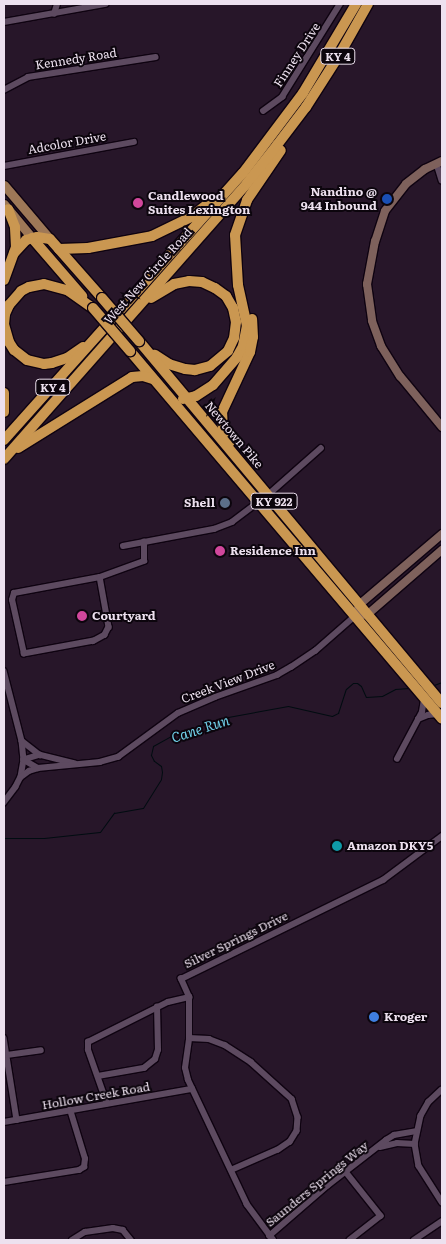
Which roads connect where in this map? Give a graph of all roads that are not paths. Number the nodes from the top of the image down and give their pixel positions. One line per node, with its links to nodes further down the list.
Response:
1 (57, 4): 6 (street)
2 (105, 4): 6 (street)
3 (340, 4): 11 (street, Finney Drive)
4 (356, 4): 15 (highway, West New Circle Road / KY 4)
5 (368, 4): 10 (highway, West New Circle Road / KY 4)
6 (54, 14): 7 (street)
7 (4, 22)
8 (155, 57): 9 (street, Kennedy Road)
9 (4, 90)
10 (306, 107): 23 (highway); 26 (highway, West New Circle Road / KY 4)
11 (264, 111)
12 (134, 142): 14 (street, Adcolor Drive)
13 (439, 162): 16 (street); 34 (street)
14 (4, 166)
15 (243, 173): 21 (highway); 27 (highway, West New Circle Road / KY 4)
16 (442, 180)
17 (4, 185): 20 (main road, Newtown Pike / KY 922)
18 (6, 206): 19 (main road, Newtown Pike / KY 922); 22 (highway)
19 (32, 238): 20 (highway); 22 (highway); 25 (highway, Newtown Pike / KY 922)
20 (50, 239): 21 (highway, Newtown Pike / KY 922)
21 (59, 250): 28 (highway, Newtown Pike / KY 922, bridge)
22 (14, 253): 24 (highway)
23 (239, 278): 32 (highway); 38 (highway)
24 (4, 280)
25 (93, 308): 27 (highway); 29 (highway, Newtown Pike / KY 922, bridge)
26 (126, 320): 28 (highway); 37 (highway, West New Circle Road / KY 4)
27 (101, 333): 35 (highway, West New Circle Road / KY 4)
28 (139, 341): 32 (highway, Newtown Pike / KY 922)
29 (153, 379): 31 (highway, Newtown Pike / KY 922); 37 (highway)
30 (4, 393): 33 (highway)
31 (168, 397): 32 (highway); 40 (highway, Newtown Pike / KY 922)
32 (188, 399): 38 (highway, Newtown Pike / KY 922)
33 (4, 412)
34 (442, 427)
35 (4, 440)
36 (321, 448): 39 (street)
37 (6, 456)
38 (252, 474): 39 (highway, Newtown Pike / KY 922)
39 (269, 494): 40 (street); 46 (highway, Newtown Pike / KY 922)
40 (258, 503): 42 (street); 48 (highway, Newtown Pike / KY 922)
41 (442, 534): 46 (street)
42 (144, 542): 43 (street); 45 (street)
43 (123, 546)
44 (442, 550): 47 (street)
45 (100, 577): 45 (street)
46 (360, 604): 47 (highway, Newtown Pike / KY 922); 48 (street)
47 (368, 614): 48 (street); 51 (highway, Newtown Pike / KY 922)
48 (355, 616): 50 (highway, Newtown Pike / KY 922); 58 (street, Creek View Drive)
49 (4, 671): 54 (street)
50 (422, 695): 52 (highway, Newtown Pike / KY 922); 53 (street)
51 (442, 703)
52 (440, 716): 53 (street)
53 (418, 719): 56 (street)
54 (22, 741): 55 (street, Creek View Drive); 57 (street)
55 (40, 755): 57 (street); 58 (street, Creek View Drive)
56 (397, 759)
57 (24, 760): 59 (street); 60 (street)
58 (74, 764): 59 (street, Creek View Drive)
59 (38, 768): 60 (street, Creek View Drive)
60 (21, 777): 61 (street)
61 (4, 803)
62 (442, 836): 63 (street, Silver Springs Drive)
63 (189, 997): 64 (street); 66 (street, Silver Springs Drive)
64 (157, 1007): 69 (street); 69 (street)
65 (4, 1038): 68 (street)
66 (189, 1038): 70 (street, Silver Springs Drive); 79 (street)
67 (41, 1050): 68 (street)
68 (7, 1055): 74 (street)
69 (98, 1076): 72 (street)
70 (192, 1089): 72 (street, Hollow Creek Road); 79 (street, Silver Springs Drive)
71 (442, 1090): 76 (street)
72 (107, 1104): 73 (street, Hollow Creek Road)
73 (70, 1110): 74 (street, Hollow Creek Road); 81 (street)
74 (16, 1120): 75 (street, Hollow Creek Road)
75 (4, 1122)
76 (416, 1131): 77 (street); 78 (street, Saunders Springs Way)
77 (415, 1144): 78 (street, Saunders Springs Way); 82 (street)
78 (378, 1148): 80 (street, Saunders Springs Way)
79 (232, 1170): 84 (street, Silver Springs Drive)
80 (346, 1172): 84 (street, Saunders Springs Way); 87 (street)
81 (4, 1182)
82 (442, 1202)
83 (442, 1221): 88 (street)
84 (271, 1238)
85 (72, 1240): 86 (street)
86 (131, 1240)
87 (350, 1240)
88 (414, 1240)

